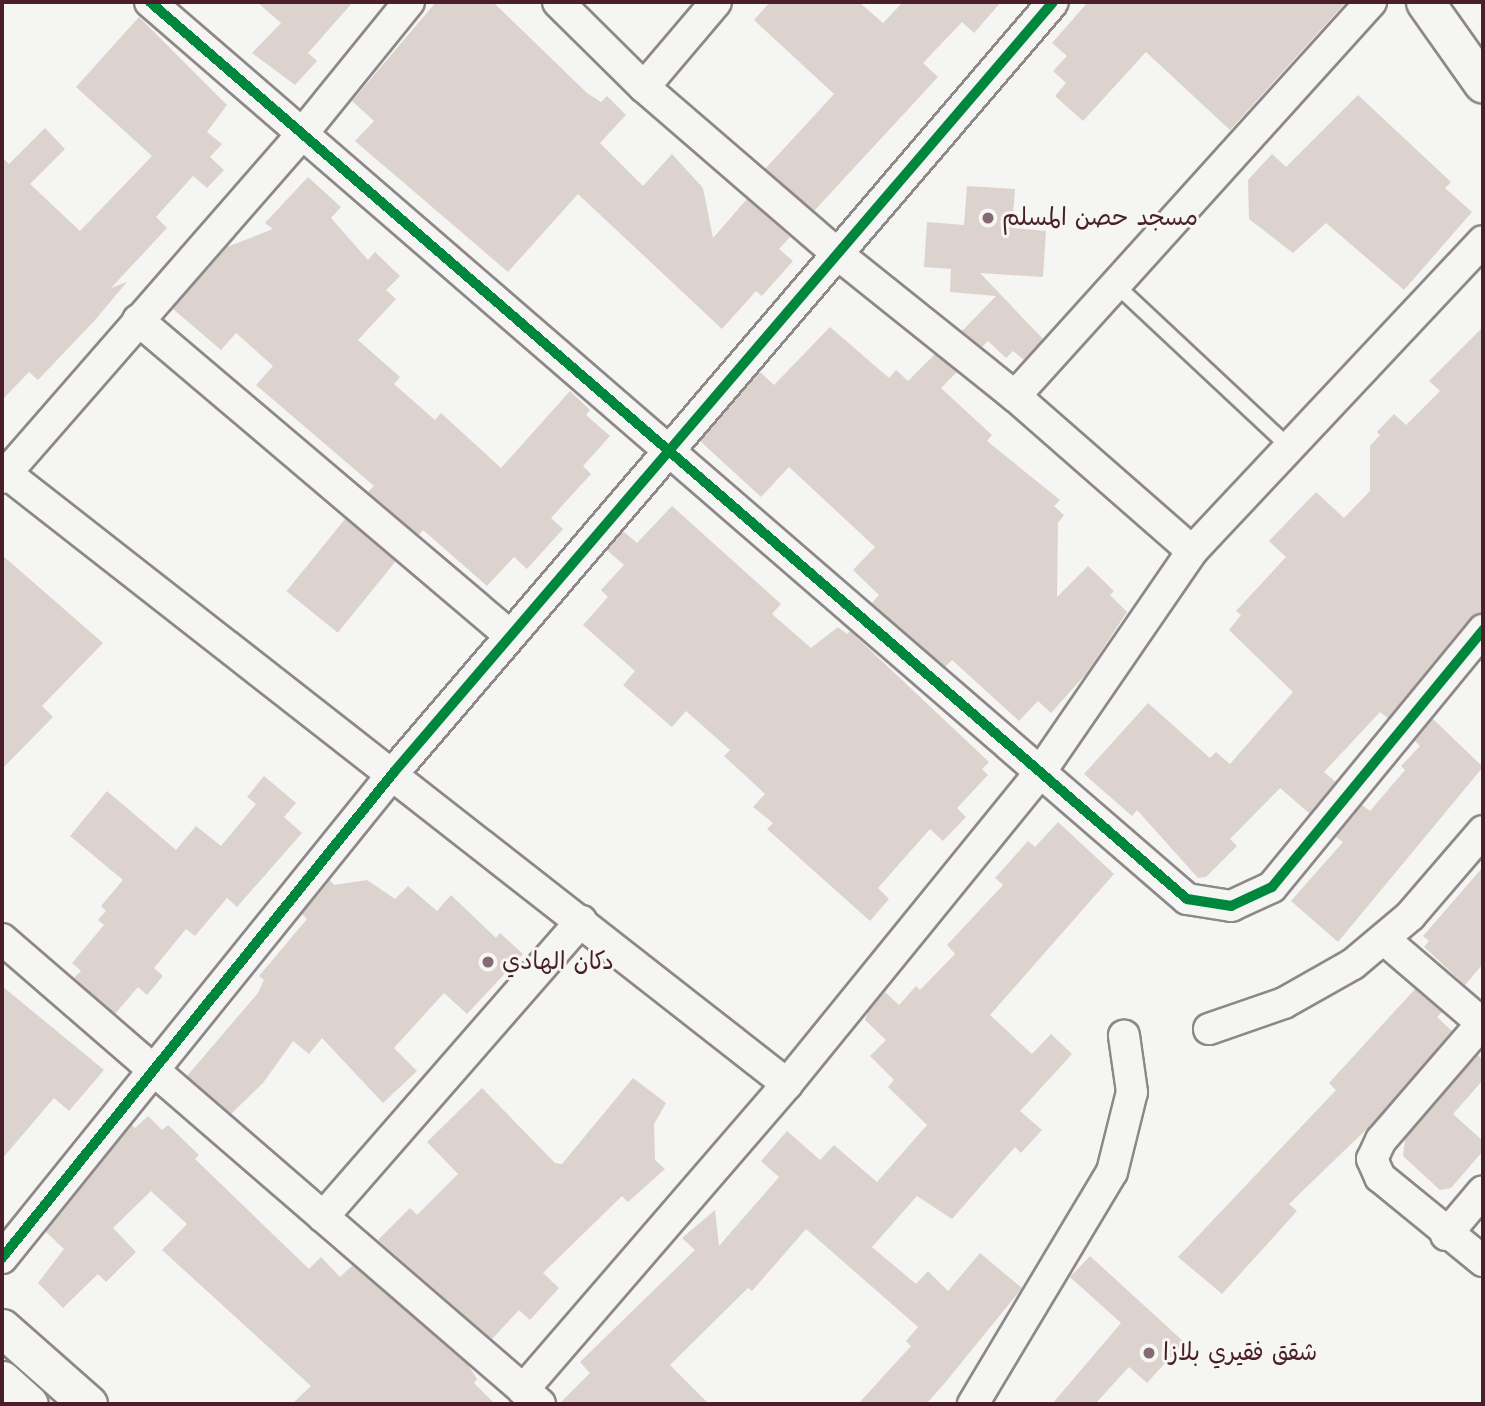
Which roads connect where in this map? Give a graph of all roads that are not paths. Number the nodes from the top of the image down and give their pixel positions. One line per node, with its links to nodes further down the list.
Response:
1 (150, 2): 10 (street)
2 (410, 2): 10 (street)
3 (558, 2): 9 (street)
4 (716, 2): 9 (street)
5 (1053, 2): 12 (street)
6 (1371, 2): 13 (street)
7 (1425, 2): 8 (street)
8 (1483, 84)
9 (644, 87): 12 (street)
10 (302, 134): 14 (street); 17 (street)
11 (1483, 241): 16 (street)
12 (835, 252): 15 (street); 17 (street)
13 (1116, 285): 15 (street); 16 (lane)
14 (138, 320): 18 (street); 21 (street)
15 (1015, 396): 19 (street)
16 (1289, 447): 19 (street)
17 (667, 450): 21 (street); 23 (street)
18 (4, 476): 22 (street)
19 (1192, 551): 23 (street)
20 (1483, 630): 23 (street)
21 (510, 635): 22 (street)
22 (394, 772): 25 (street); 31 (street)
23 (1039, 774): 32 (street)
24 (1483, 831): 27 (street)
25 (581, 921): 32 (street); 34 (street)
26 (2, 939): 31 (street)
27 (1385, 940): 28 (street); 29 (street)
28 (1483, 1023): 35 (street)
29 (1209, 1029)
30 (1124, 1036): 43 (street)
31 (153, 1069): 34 (street); 36 (street)
32 (787, 1084): 40 (street)
33 (1483, 1191): 35 (street)
34 (323, 1217): 40 (street)
35 (1446, 1235): 37 (street)
36 (2, 1258)
37 (1483, 1261)
38 (2, 1328): 42 (street)
39 (2, 1380): 41 (street)
40 (532, 1397)
41 (29, 1404)
42 (88, 1404)
43 (973, 1404)

